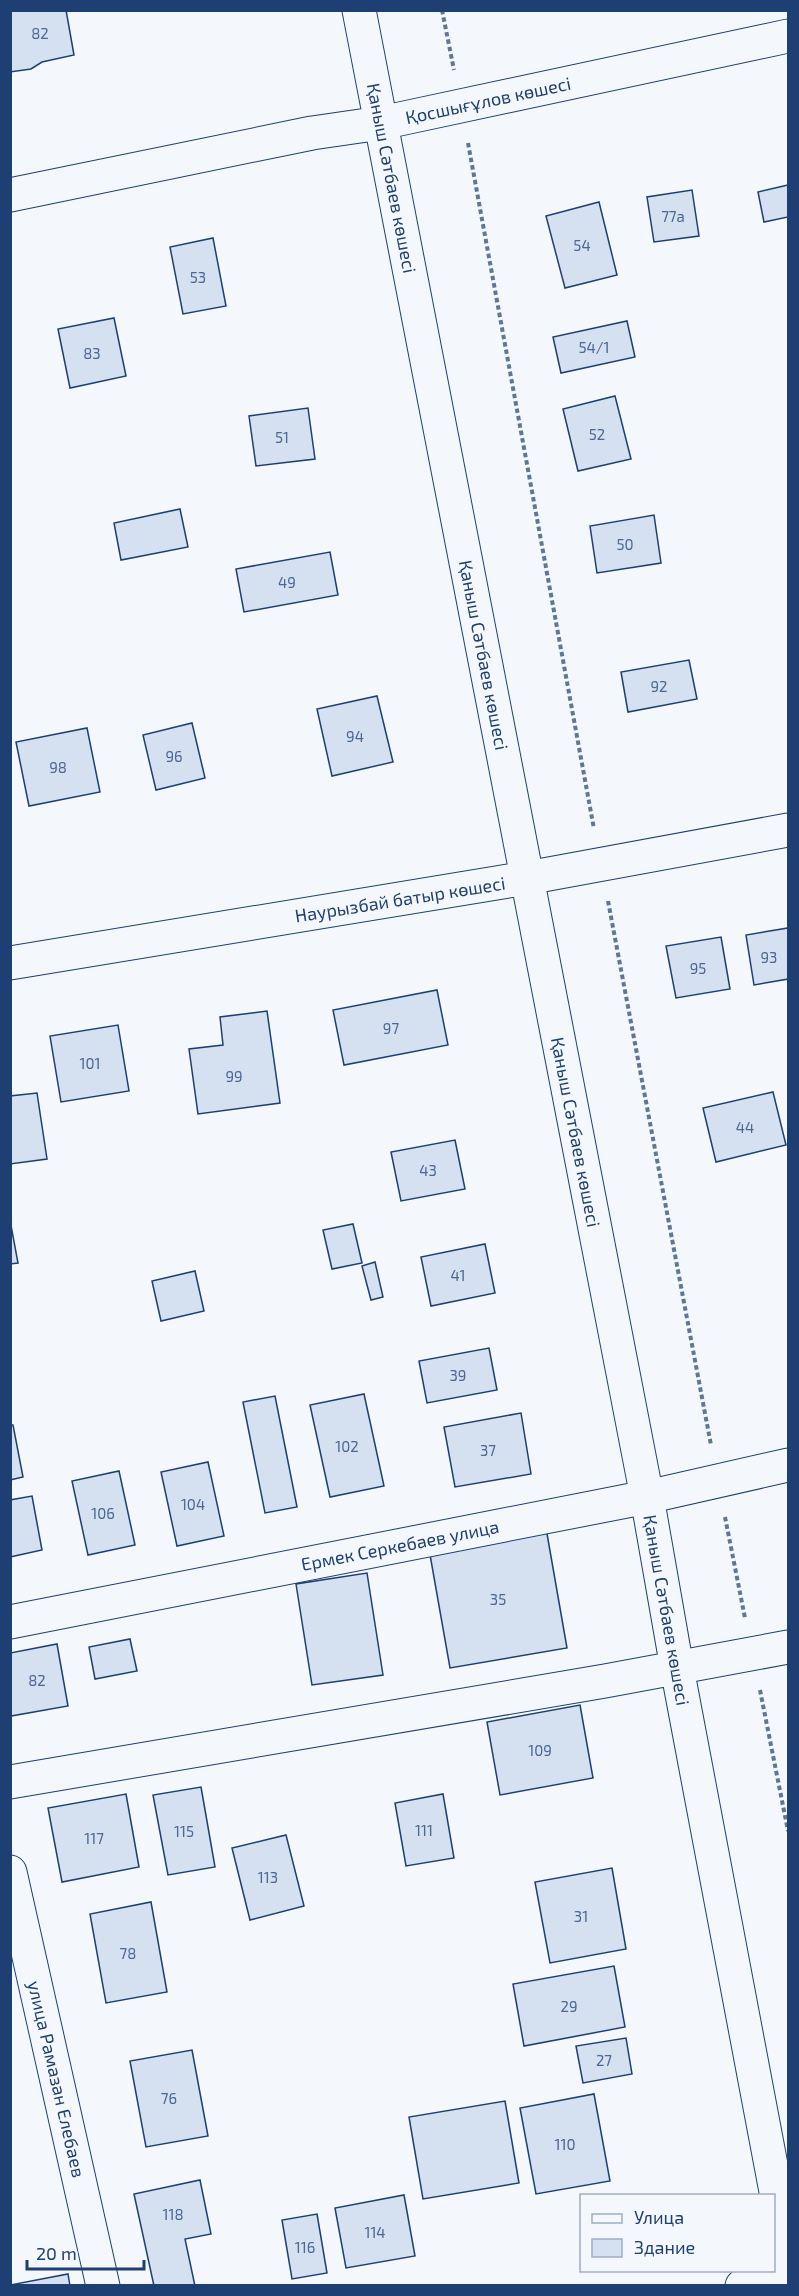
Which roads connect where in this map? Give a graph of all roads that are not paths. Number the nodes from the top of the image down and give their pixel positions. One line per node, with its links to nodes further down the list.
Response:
1 (359, 10): 3 (street, Қаныш Сәтбаев көшесі)
2 (789, 36): 3 (street, Қосшығұлов көшесі)
3 (381, 123): 4 (street, Қосшығұлов көшесі); 6 (street, Қаныш Сәтбаев көшесі)
4 (10, 195)
5 (789, 830): 6 (street, Наурызбай батыр көшесі)
6 (527, 878): 7 (street, Наурызбай батыр көшесі); 9 (street, Қаныш Сәтбаев көшесі)
7 (10, 963)
8 (789, 1465): 9 (street, Ермек Серкебаев улица)
9 (647, 1497): 10 (street, Ермек Серкебаев улица); 12 (street, Қаныш Сәтбаев көшесі)
10 (10, 1622)
11 (789, 1647): 12 (street)
12 (677, 1668): 13 (street); 15 (street, Қаныш Сәтбаев көшесі)
13 (10, 1782)
14 (10, 1872): 17 (street, улица Рамазан Елебаев)
15 (789, 2255)
16 (789, 2277): 18 (street)
17 (103, 2286)
18 (742, 2286)

